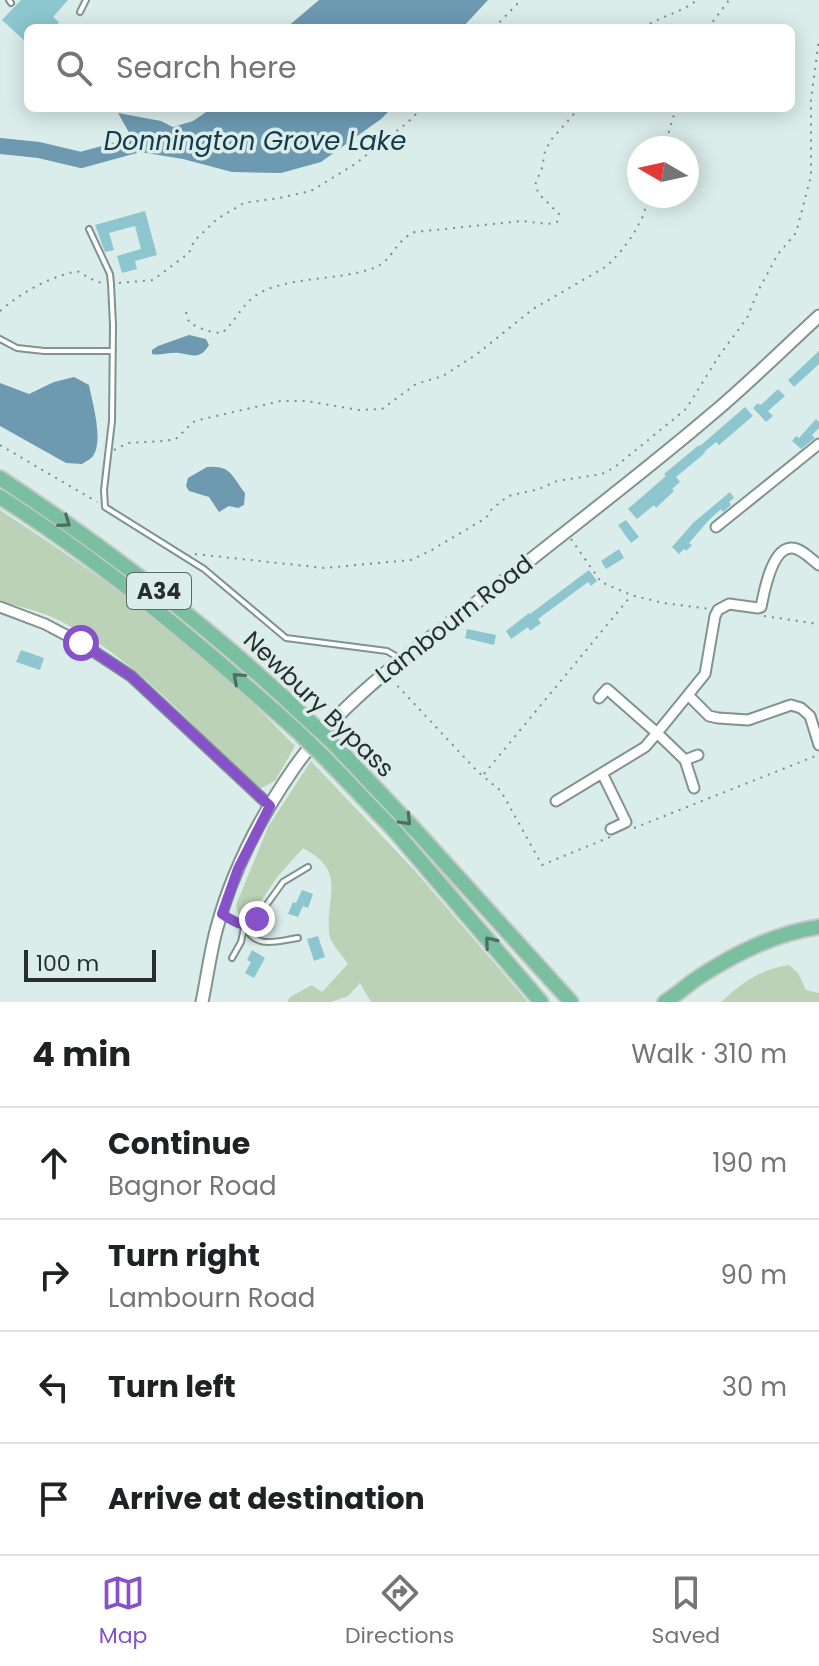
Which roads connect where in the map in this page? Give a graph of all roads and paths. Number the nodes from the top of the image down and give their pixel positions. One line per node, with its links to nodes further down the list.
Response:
1 (86, 0): 5 (lane)
2 (521, 0): 6 (path)
3 (697, 0): 7 (path)
4 (729, 0): 8 (path)
5 (80, 12)
6 (498, 24)
7 (648, 24)
8 (711, 24)
9 (819, 39): 30 (path)
10 (418, 112): 16 (path)
11 (576, 112): 18 (path)
12 (675, 112): 13 (path)
13 (668, 136)
14 (645, 208): 24 (path)
15 (89, 229): 16 (lane)
16 (111, 284): 17 (path); 21 (lane)
17 (0, 311)
18 (186, 312)
19 (819, 316): 29 (street, Lambourn Road)
20 (0, 339): 21 (lane)
21 (113, 351): 27 (lane)
22 (819, 444): 28 (street)
23 (0, 445): 27 (path)
24 (113, 458)
25 (0, 478): 60 (highway, Newbury Bypass / A34, one-way to 60, bridge)
26 (0, 497): 63 (highway, Newbury Bypass / A34, one-way to 26, bridge)
27 (105, 507): 37 (lane)
28 (716, 527)
29 (566, 531): 32 (path); 37 (street, Lambourn Road)
30 (192, 554)
31 (819, 565): 34 (street)
32 (631, 595): 34 (path); 47 (path)
33 (0, 607): 50 (street)
34 (718, 610): 39 (street)
35 (761, 616): 36 (path)
36 (819, 624)
37 (401, 660): 38 (street, Lambourn Road)
38 (385, 673): 47 (path); 50 (street, Lambourn Road)
39 (688, 695): 41 (street); 42 (street)
40 (599, 698): 41 (street)
41 (657, 733): 45 (street); 46 (street)
42 (819, 745)
43 (819, 754): 52 (path)
44 (698, 755): 45 (street)
45 (685, 760): 48 (street)
46 (602, 773): 49 (street); 52 (street)
47 (483, 775): 53 (path)
48 (694, 788)
49 (556, 801)
50 (270, 806): 55 (street, Lambourn Road)
51 (636, 817): 52 (street)
52 (627, 826): 53 (street)
53 (612, 832)
54 (308, 867): 56 (lane)
55 (222, 914): 56 (lane); 62 (street, Lambourn Road)
56 (245, 926): 58 (lane); 59 (lane)
57 (819, 927): 61 (highway)
58 (298, 938)
59 (232, 958)
60 (533, 961): 64 (highway, Newbury Bypass / A34); 65 (highway)
61 (710, 972): 66 (highway); 67 (highway)
62 (202, 998)
63 (541, 1002)
64 (571, 1002)
65 (584, 1002)
66 (665, 1002)
67 (681, 1002)

